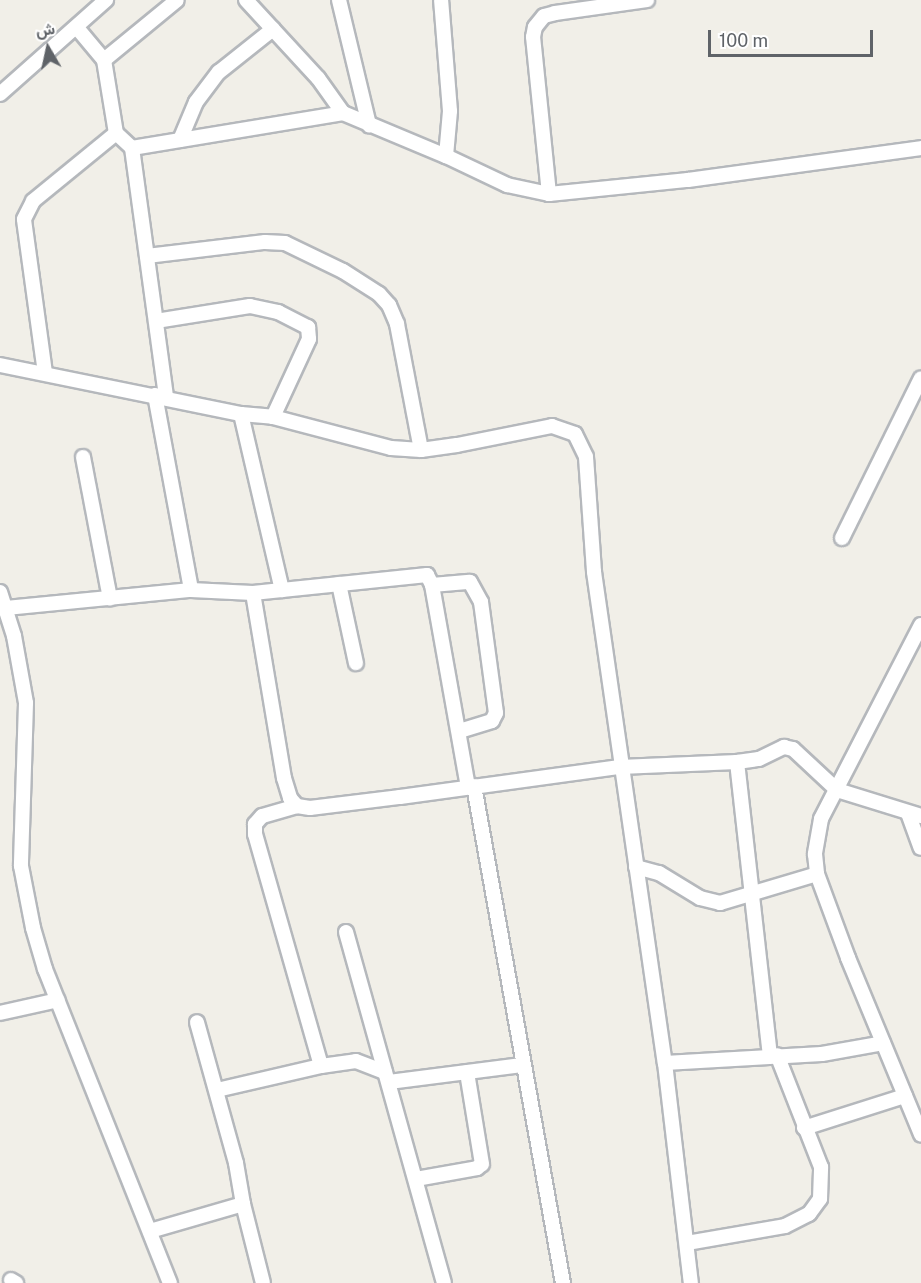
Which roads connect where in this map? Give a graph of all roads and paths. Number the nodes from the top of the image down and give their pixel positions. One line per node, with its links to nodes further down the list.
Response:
1 (106, 0): 7 (street)
2 (177, 0): 9 (street)
3 (246, 0): 8 (street)
4 (339, 0): 12 (street)
5 (441, 0): 17 (street)
6 (647, 0): 18 (street)
7 (78, 29): 9 (street); 10 (street)
8 (273, 29): 11 (street); 14 (street)
9 (104, 60): 13 (street)
10 (0, 94)
11 (343, 113): 12 (street); 14 (street)
12 (369, 125): 17 (street)
13 (116, 133): 15 (street); 22 (street)
14 (180, 140): 15 (street)
15 (132, 148): 19 (street)
16 (921, 148): 18 (street)
17 (446, 156): 18 (street)
18 (549, 194)
19 (147, 256): 20 (street); 27 (street)
20 (156, 321): 24 (street); 26 (street)
21 (0, 365): 22 (street)
22 (45, 373): 24 (street)
23 (921, 378): 29 (street)
24 (160, 396): 25 (street); 32 (street)
25 (241, 414): 26 (street); 33 (street)
26 (273, 417): 27 (street)
27 (421, 450): 42 (street)
28 (83, 457): 36 (street)
29 (842, 538)
30 (339, 584): 31 (street); 33 (street); 39 (street)
31 (432, 585): 40 (street); 40 (street)
32 (191, 590): 35 (street); 36 (street)
33 (282, 590): 35 (street)
34 (0, 592): 37 (street)
35 (253, 593): 45 (street)
36 (110, 598): 37 (street)
37 (6, 608): 52 (street)
38 (921, 625): 44 (street)
39 (356, 663)
40 (460, 731): 43 (street)
41 (737, 762): 42 (street); 44 (street); 50 (street)
42 (620, 767): 43 (street); 48 (street)
43 (471, 786): 45 (street); 58 (street)
44 (837, 790): 46 (street); 49 (street)
45 (297, 806): 59 (street)
46 (914, 814): 47 (street)
47 (921, 848)
48 (636, 867): 50 (street); 57 (street)
49 (817, 874): 50 (street); 55 (street)
50 (752, 891): 56 (street)
51 (346, 932): 61 (street)
52 (58, 1000): 53 (street); 68 (street)
53 (0, 1013)
54 (197, 1022): 62 (street)
55 (883, 1043): 56 (street); 63 (street)
56 (774, 1056): 57 (street); 64 (street)
57 (665, 1063): 69 (street)
58 (522, 1065): 60 (street); 73 (street)
59 (321, 1066): 61 (street); 62 (street)
60 (466, 1072): 61 (street); 66 (street)
61 (387, 1077): 66 (street)
62 (217, 1090): 67 (street)
63 (905, 1096): 64 (street); 65 (street)
64 (804, 1128): 69 (street)
65 (921, 1133)
66 (416, 1179): 72 (street)
67 (243, 1204): 68 (street); 71 (street)
68 (150, 1232): 70 (street)
69 (687, 1243): 74 (street)
70 (170, 1283)
71 (263, 1283)
72 (444, 1283)
73 (563, 1283)
74 (691, 1283)

